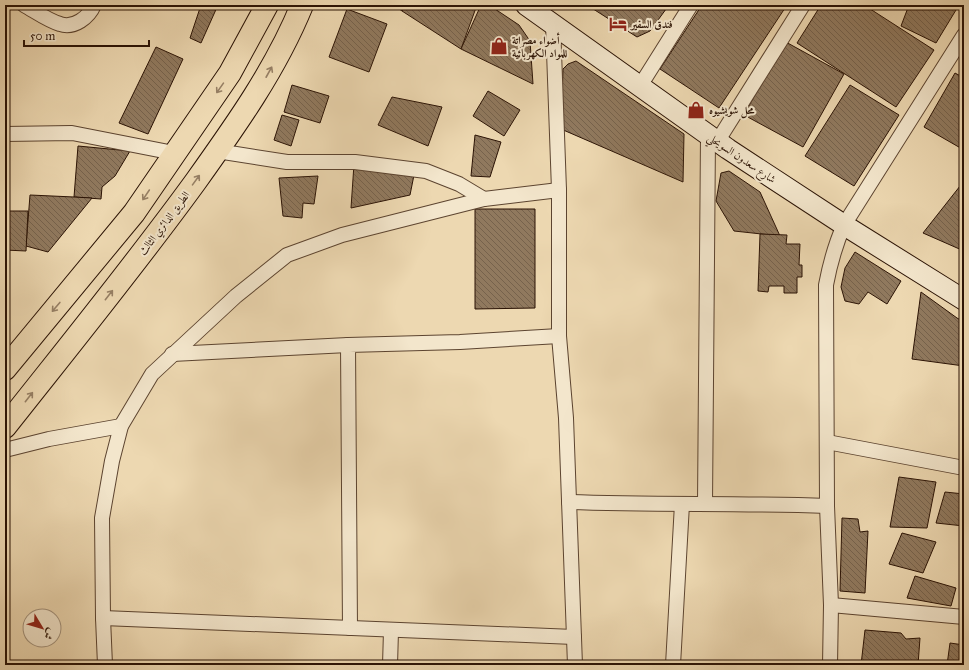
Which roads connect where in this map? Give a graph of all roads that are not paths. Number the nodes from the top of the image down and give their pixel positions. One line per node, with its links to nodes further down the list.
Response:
1 (24, 5): 2 (street)
2 (94, 5)
3 (266, 5): 14 (main road, one-way to 14)
4 (302, 5): 13 (main road, الطريق الدائري الثالث, one-way to 4)
5 (526, 5): 8 (main road, شارع سعدون السويحلي)
6 (691, 5): 10 (street)
7 (803, 5): 12 (street)
8 (553, 24): 10 (main road, شارع سعدون السويحلي); 15 (street)
9 (964, 34): 17 (street)
10 (640, 86): 12 (main road, شارع سعدون السويحلي)
11 (5, 134): 14 (street)
12 (713, 139): 17 (main road, شارع سعدون السويحلي); 30 (street)
13 (217, 151): 16 (street); 24 (main road, الطريق الدائري الثالث, one-way to 13)
14 (174, 153): 22 (main road, one-way to 22)
15 (559, 190): 16 (street); 19 (street)
16 (484, 199): 21 (street)
17 (844, 225): 18 (main road, شارع سعدون السويحلي); 25 (street)
18 (964, 300)
19 (559, 336): 20 (street); 28 (street)
20 (348, 345): 21 (street); 35 (street)
21 (172, 354): 23 (street)
22 (5, 369)
23 (121, 426): 26 (street); 34 (street)
24 (5, 427)
25 (828, 442): 27 (street); 31 (street)
26 (5, 450)
27 (964, 468)
28 (569, 502): 29 (street); 37 (street)
29 (682, 504): 30 (street); 41 (street)
30 (705, 504): 31 (street)
31 (827, 506): 32 (street)
32 (831, 605): 33 (street); 42 (street)
33 (964, 617)
34 (103, 618): 35 (street); 38 (street)
35 (350, 628): 36 (street)
36 (391, 631): 37 (street); 39 (street)
37 (574, 638): 40 (street)
38 (105, 665)
39 (390, 665)
40 (575, 665)
41 (673, 665)
42 (830, 665)

